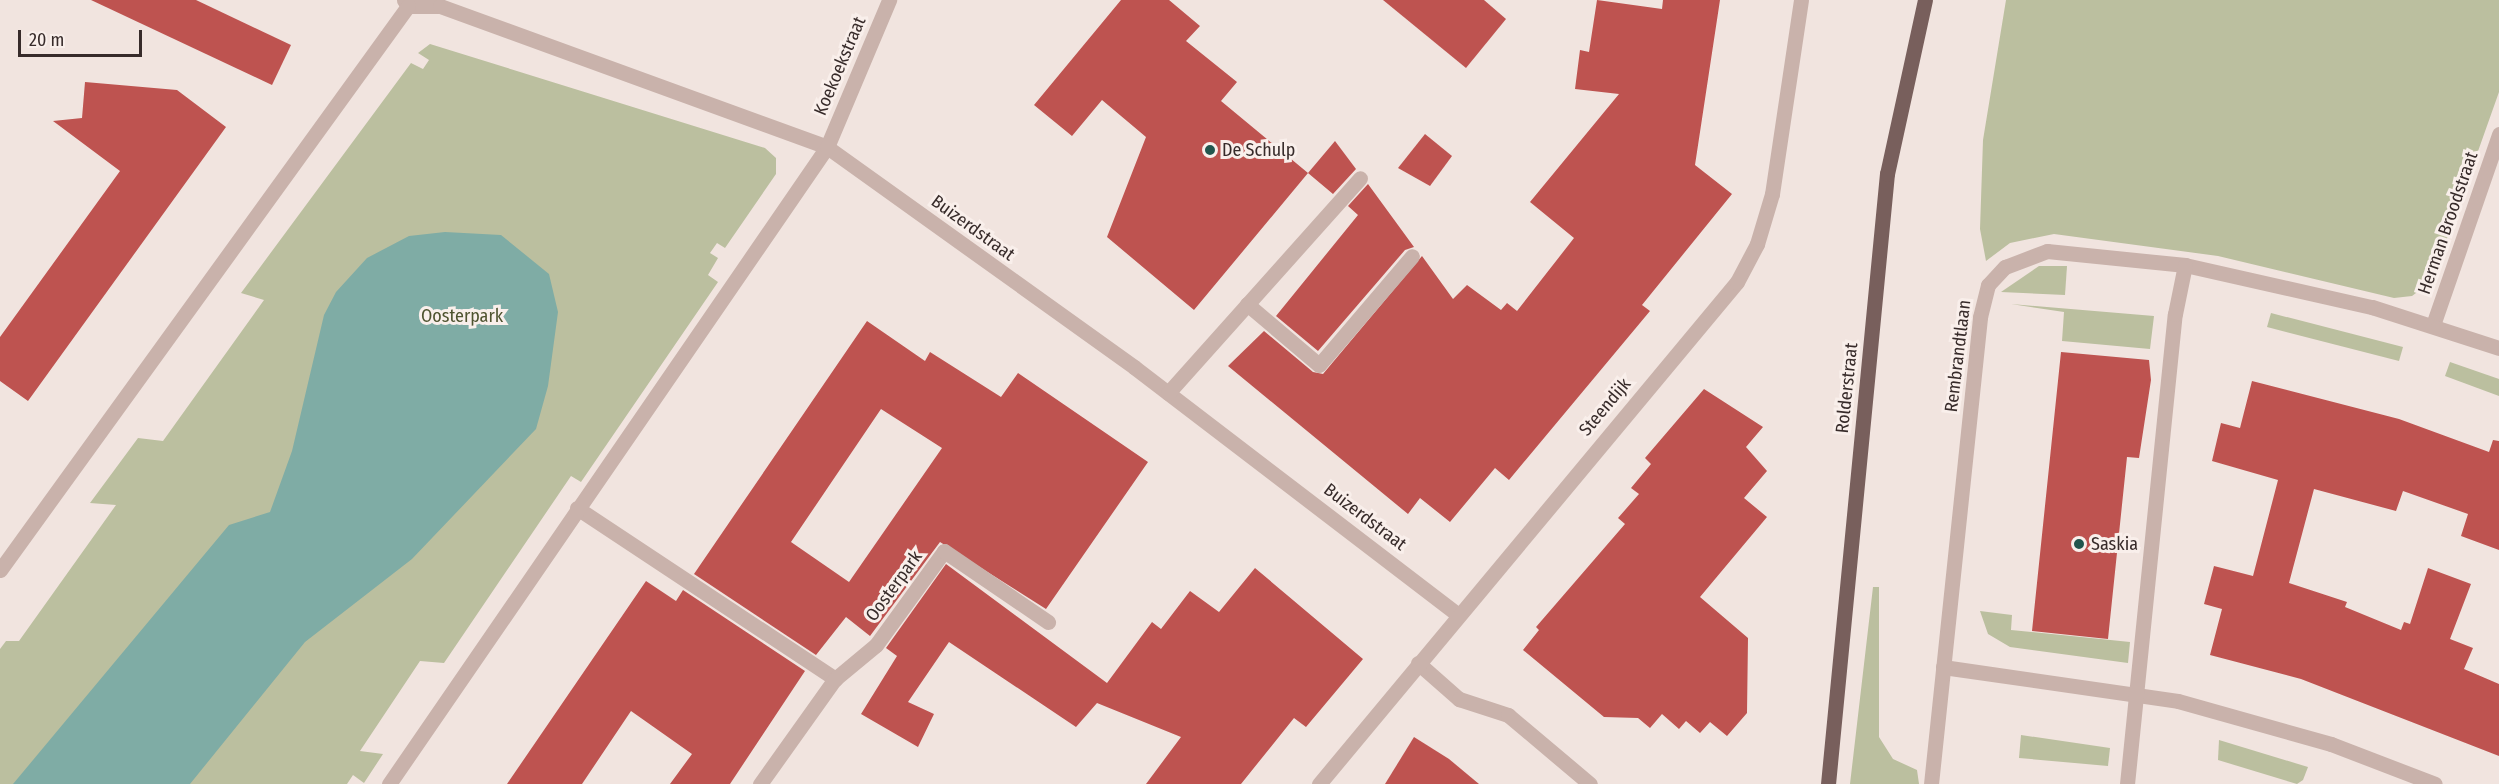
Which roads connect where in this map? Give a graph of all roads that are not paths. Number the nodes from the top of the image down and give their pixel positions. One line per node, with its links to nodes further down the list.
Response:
1 (889, 0): 6 (street, Koekoekstraat)
2 (1802, 0): 16 (street, Steendijk)
3 (1925, 0): 26 (main road, Rolderstraat)
4 (406, 3): 6 (street, Buizerdstraat); 15 (street)
5 (2499, 134): 11 (street, Herman Broodstraat)
6 (827, 147): 13 (street, Buizerdstraat); 14 (street)
7 (1360, 177): 10 (street)
8 (1412, 256): 10 (street)
9 (2186, 265): 11 (street, Rembrandtlaan); 19 (street, Rembrandtlaan); 21 (street)
10 (1247, 304): 13 (street)
11 (2433, 325): 12 (street, Rembrandtlaan)
12 (2499, 348)
13 (1168, 393): 16 (street, Buizerdstraat)
14 (577, 508): 20 (street); 22 (street)
15 (0, 570)
16 (1456, 613): 18 (street, Steendijk)
17 (1048, 622): 20 (street, Oosterpark)
18 (1418, 663): 24 (street, Steendijk); 25 (street)
19 (1943, 668): 21 (street); 27 (street, Rembrandtlaan)
20 (835, 679): 23 (street, Oosterpark)
21 (2136, 693): 28 (street); 29 (street)
22 (389, 784)
23 (760, 784)
24 (1319, 784)
25 (1590, 784)
26 (1828, 784)
27 (1931, 784)
28 (2127, 784)
29 (2435, 784)

